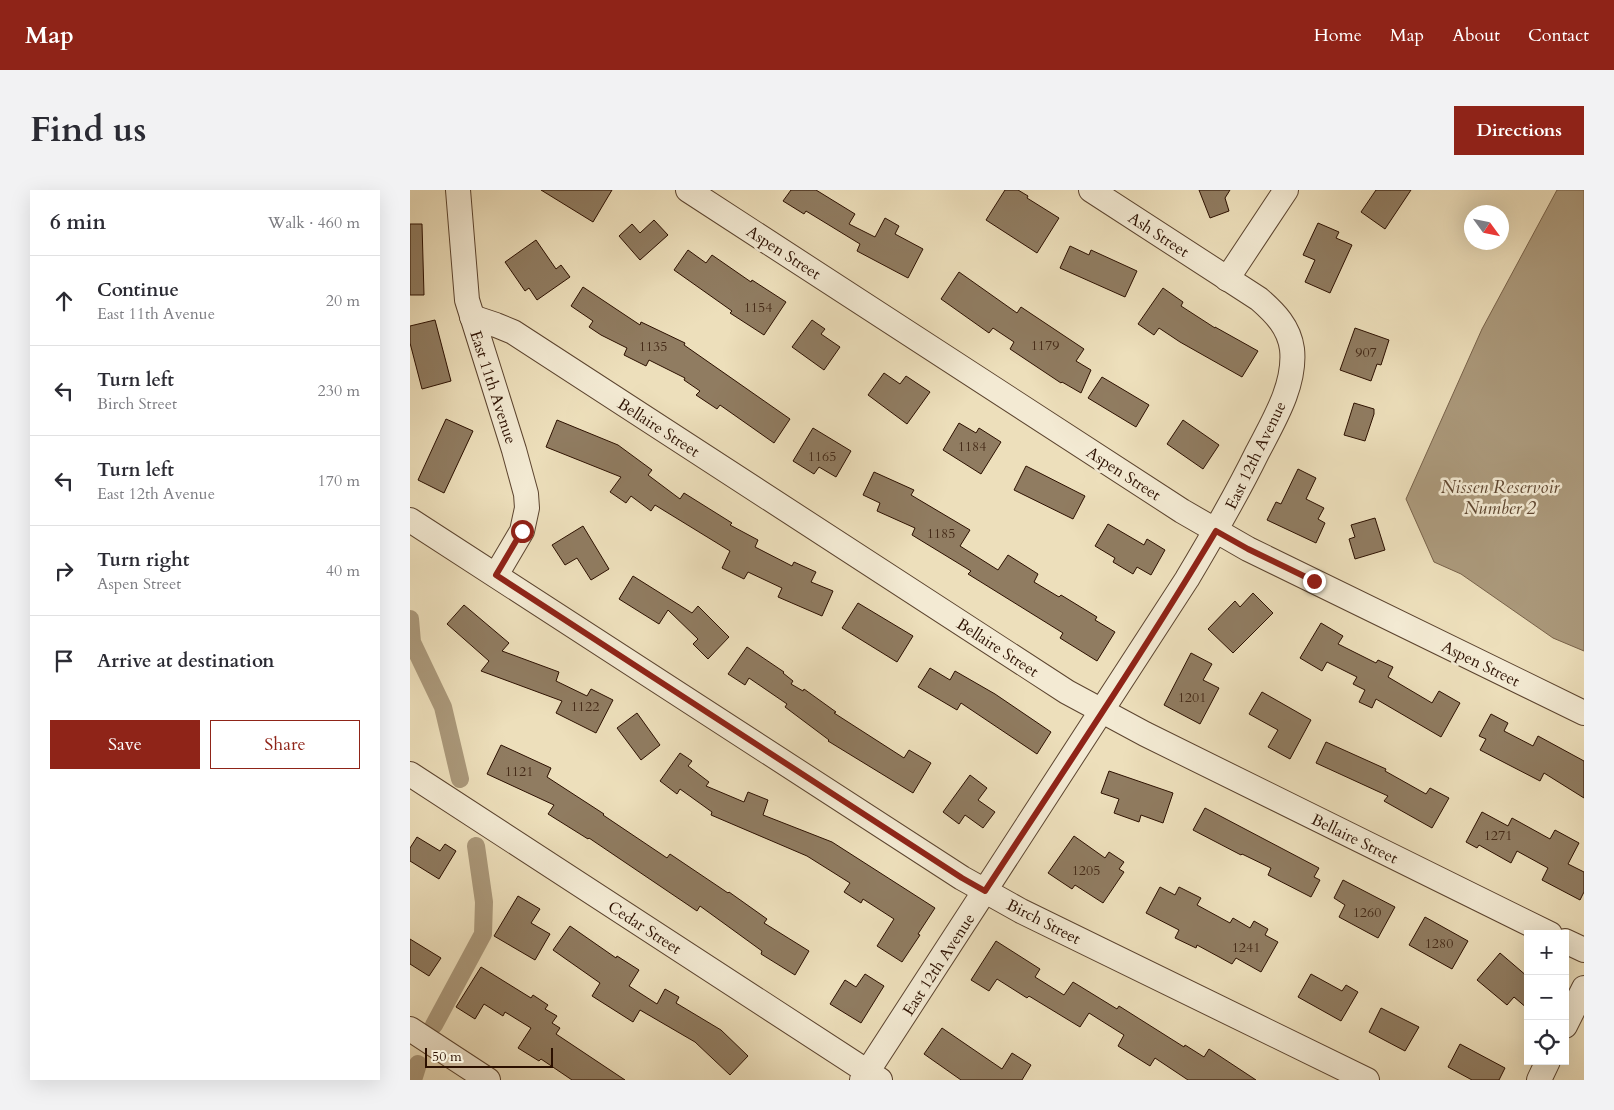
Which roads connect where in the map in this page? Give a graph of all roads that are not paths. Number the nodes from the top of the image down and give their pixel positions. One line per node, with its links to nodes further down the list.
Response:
1 (458, 190): 6 (street, East 11th Avenue)
2 (688, 190): 8 (street, Aspen Street)
3 (1091, 190): 5 (street, Ash Street)
4 (1286, 190): 5 (street)
5 (1227, 278): 8 (street, East 12th Avenue)
6 (472, 317): 9 (street, East 11th Avenue); 10 (street, Bellaire Street)
7 (410, 520): 9 (street, Birch Street)
8 (1216, 531): 10 (street, East 12th Avenue); 11 (street, Aspen Street)
9 (496, 575): 13 (street, Birch Street)
10 (1102, 711): 13 (street, East 12th Avenue); 14 (street, Bellaire Street)
11 (1584, 713)
12 (410, 774): 21 (street, Cedar Street)
13 (985, 891): 21 (street, East 12th Avenue); 23 (street, Birch Street)
14 (1542, 930)
15 (1569, 943): 16 (street)
16 (1584, 950)
17 (1584, 988): 18 (street)
18 (1568, 1020)
19 (410, 1029): 22 (street)
20 (1546, 1065): 24 (street)
21 (870, 1077)
22 (488, 1080)
23 (1368, 1080)
24 (1539, 1080)

